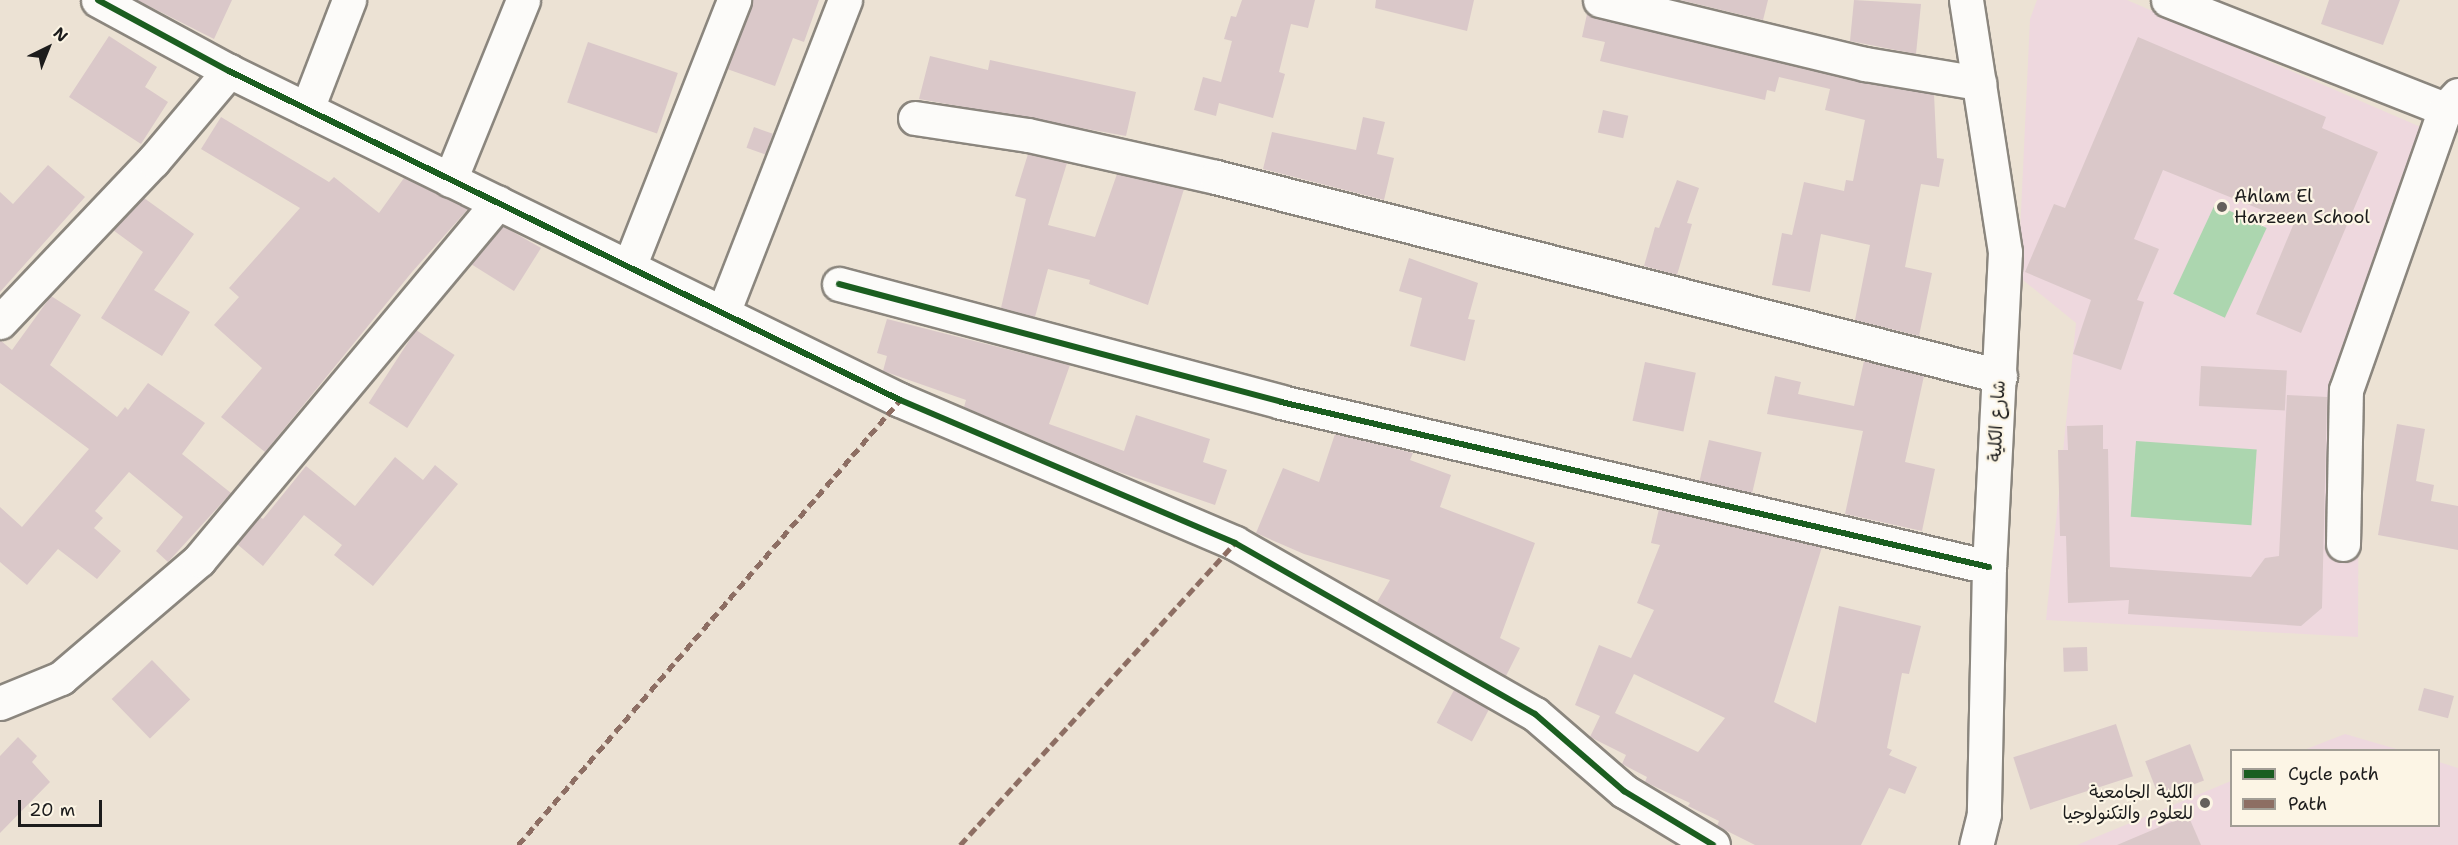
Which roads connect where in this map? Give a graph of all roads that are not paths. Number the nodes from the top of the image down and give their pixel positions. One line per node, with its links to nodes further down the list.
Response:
1 (98, 0): 9 (street)
2 (349, 0): 13 (street)
3 (523, 0): 15 (street)
4 (734, 0): 17 (street)
5 (845, 0): 19 (street)
6 (1600, 0): 11 (street)
7 (1966, 0): 11 (street, شارع الكلية)
8 (2168, 0): 12 (street)
9 (134, 9): 10 (street)
10 (229, 71): 13 (street); 20 (street)
11 (1979, 83): 21 (street, شارع الكلية)
12 (2452, 102): 22 (street)
13 (307, 109): 15 (street)
14 (915, 118): 21 (street)
15 (450, 180): 16 (street)
16 (498, 203): 17 (street); 24 (street)
17 (629, 267): 19 (street)
18 (839, 284): 23 (street)
19 (723, 313): 25 (street)
20 (0, 322)
21 (2000, 376): 23 (street, شارع الكلية)
22 (2343, 544)
23 (1989, 567): 26 (street, شارع الكلية)
24 (0, 703)
25 (1713, 845)
26 (1976, 845)

